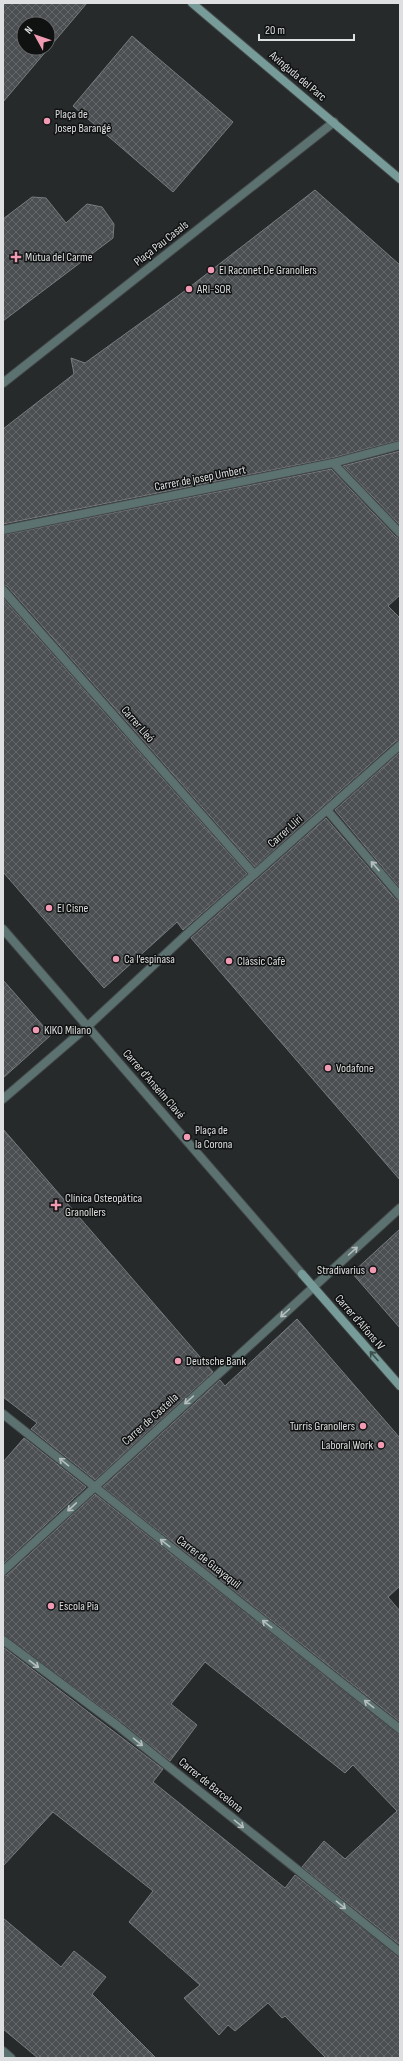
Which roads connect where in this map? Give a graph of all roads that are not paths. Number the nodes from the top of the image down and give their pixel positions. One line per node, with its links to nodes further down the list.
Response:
1 (192, 3): 2 (street, Avinguda del Parc)
2 (334, 122): 3 (street, Avinguda del Parc); 4 (street, Plaça Pau Casals)
3 (400, 179)
4 (3, 383)
5 (400, 445): 6 (street, Carrer de josep Umbert)
6 (334, 463): 7 (street, Carrer de josep Umbert); 8 (street)
7 (3, 530)
8 (400, 533)
9 (3, 590): 12 (street, Carrer Lleó)
10 (400, 745): 11 (street, Carrer Lliri)
11 (327, 810): 12 (street, Carrer Lliri); 13 (street, one-way to 11)
12 (254, 874): 15 (street, Carrer Lliri)
13 (400, 896)
14 (3, 929): 15 (street, Carrer d'Anselm Clavé)
15 (88, 1026): 16 (street); 18 (street, Carrer d'Anselm Clavé)
16 (3, 1099)
17 (400, 1208): 19 (street, Carrer de Castella, one-way to 17)
18 (302, 1274): 19 (street, Carrer d'Alfons IV)
19 (314, 1287): 20 (street, Carrer d'Alfons IV, one-way to 19); 22 (street, Carrer de Castella, one-way to 22)
20 (400, 1386)
21 (3, 1414): 22 (street, Carrer de Guayaquil, one-way to 21)
22 (94, 1486): 23 (street, Carrer de Castella, one-way to 23); 25 (street, Carrer de Guayaquil, one-way to 22)
23 (3, 1570)
24 (3, 1640): 26 (street, Carrer de Barcelona, one-way to 26)
25 (400, 1729)
26 (400, 1952)
27 (3, 2051): 28 (street)
28 (11, 2058)

